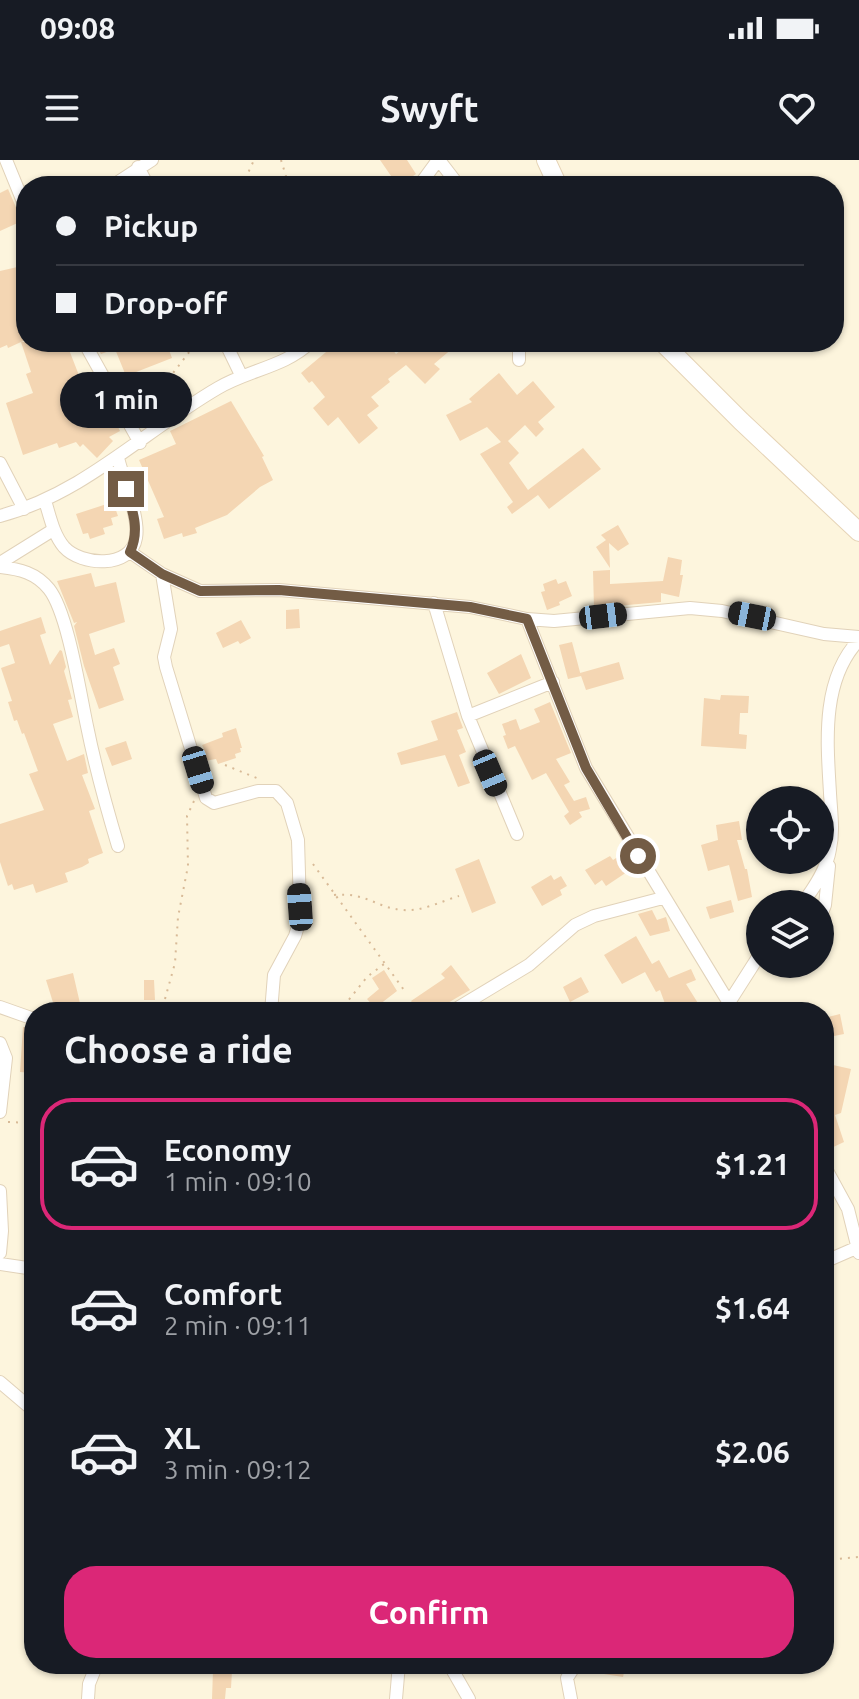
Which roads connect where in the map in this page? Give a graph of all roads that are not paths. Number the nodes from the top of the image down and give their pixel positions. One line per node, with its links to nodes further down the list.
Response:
1 (6, 160): 9 (street)
2 (152, 160): 4 (street)
3 (439, 160): 7 (street); 8 (street)
4 (138, 167): 5 (street); 6 (street)
5 (126, 176)
6 (143, 176)
7 (427, 176)
8 (451, 176)
9 (16, 184)
10 (90, 352): 17 (street)
11 (230, 352): 16 (street)
12 (298, 352): 16 (street)
13 (519, 352): 15 (street)
14 (672, 352): 24 (main road)
15 (519, 360)
16 (241, 375): 17 (street)
17 (140, 443): 18 (street)
18 (118, 458): 20 (street); 25 (street)
19 (0, 463): 21 (street)
20 (45, 501): 21 (street); 23 (street)
21 (24, 509): 22 (street)
22 (0, 516)
23 (53, 530): 25 (street); 26 (street)
24 (859, 532)
25 (130, 552): 27 (street)
26 (0, 565): 35 (street)
27 (162, 574): 28 (street); 38 (street)
28 (434, 603): 29 (street); 32 (street)
29 (527, 619): 30 (street); 31 (street)
30 (859, 639): 33 (street)
31 (553, 682): 32 (street); 36 (street)
32 (468, 716): 34 (street)
33 (830, 786)
34 (517, 834)
35 (118, 846)
36 (663, 898): 39 (street); 40 (street)
37 (746, 976): 41 (street)
38 (272, 1002)
39 (468, 1002)
40 (723, 1002)
41 (729, 1002)
42 (0, 1007): 43 (street)
43 (24, 1015)
44 (0, 1043): 45 (street)
45 (0, 1114)
46 (834, 1183): 48 (street)
47 (0, 1191): 49 (street)
48 (858, 1251): 50 (street)
49 (0, 1253)
50 (834, 1259)
51 (0, 1264): 52 (street)
52 (24, 1268)
53 (0, 1382): 54 (street)
54 (24, 1402)
55 (93, 1674): 59 (street)
56 (398, 1674): 60 (street)
57 (455, 1674): 61 (street)
58 (570, 1674): 62 (street)
59 (88, 1699)
60 (396, 1699)
61 (469, 1699)
62 (571, 1699)

